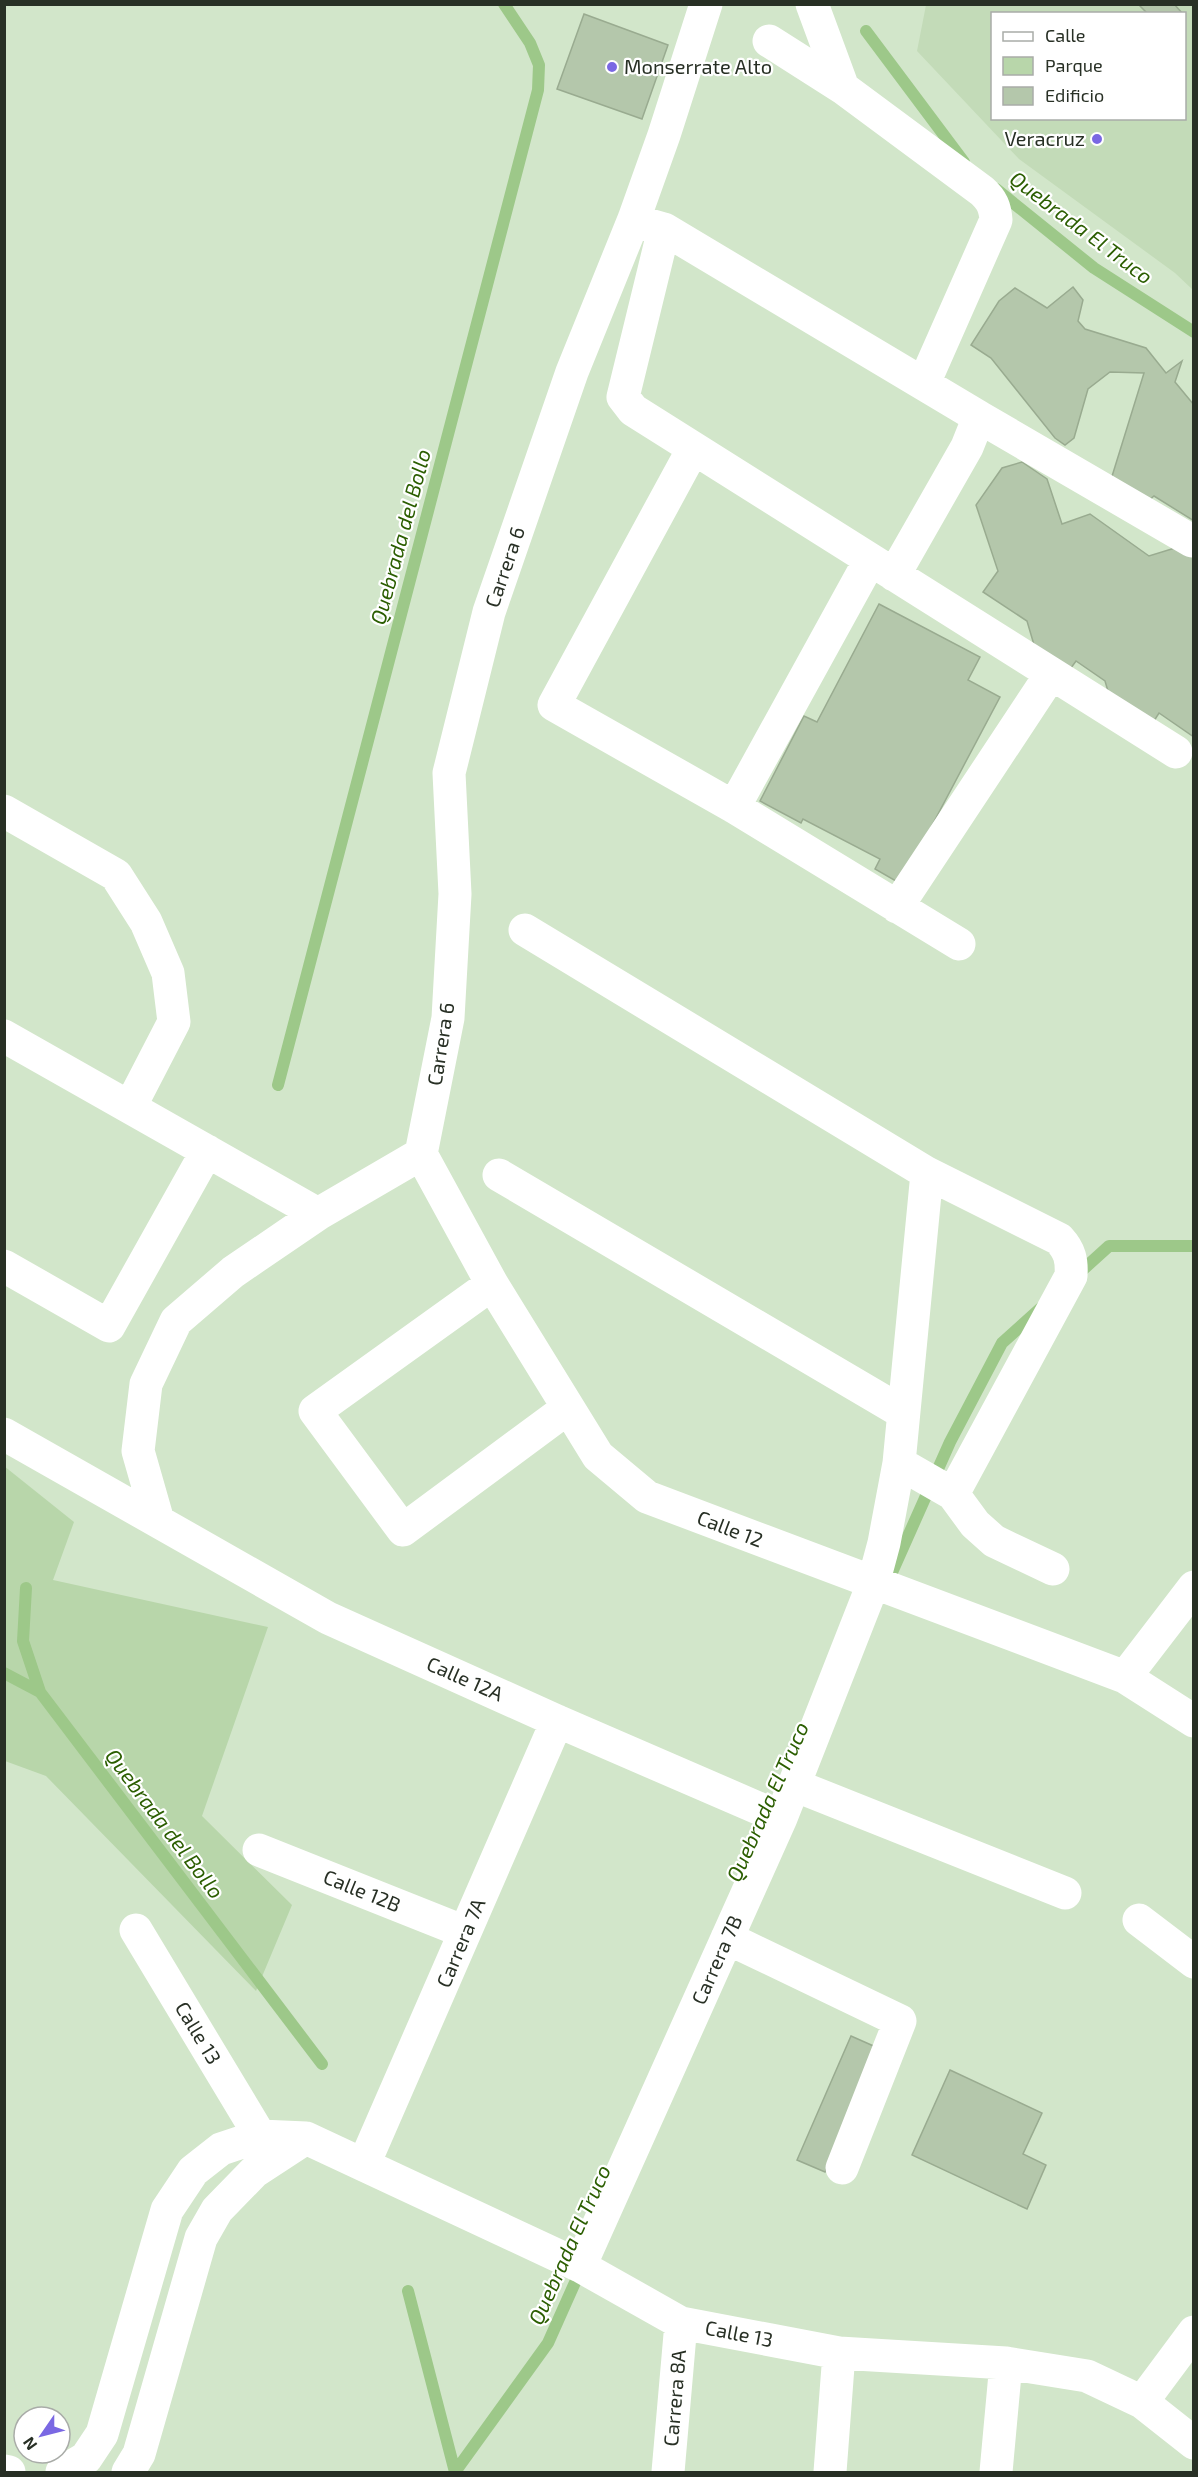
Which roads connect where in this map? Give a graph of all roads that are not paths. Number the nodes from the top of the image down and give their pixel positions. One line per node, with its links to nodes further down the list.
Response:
1 (706, 4): 5 (street, Carrera 6)
2 (812, 4): 4 (street)
3 (769, 41): 4 (street)
4 (843, 88): 7 (street)
5 (634, 219): 6 (street); 22 (street, Carrera 6)
6 (664, 229): 7 (street); 9 (street)
7 (924, 383): 8 (street)
8 (979, 417): 10 (street); 11 (street)
9 (693, 449): 11 (street); 14 (street)
10 (1192, 541)
11 (882, 568): 12 (street); 14 (street)
12 (1051, 674): 13 (street); 16 (street)
13 (1176, 752)
14 (734, 807): 16 (street)
15 (4, 811): 20 (street)
16 (897, 907): 18 (street)
17 (525, 930): 23 (street)
18 (959, 944)
19 (4, 1036): 20 (street)
20 (130, 1107): 21 (street)
21 (207, 1151): 25 (street); 26 (street)
22 (421, 1154): 25 (street); 27 (street, Calle 12)
23 (927, 1173): 29 (street, Carrera 7B); 32 (street)
24 (499, 1175): 29 (street)
25 (318, 1214): 33 (street)
26 (4, 1266)
27 (492, 1284): 28 (street, Calle 12); 28 (street)
28 (568, 1408): 35 (street, Calle 12)
29 (902, 1412): 31 (street, Carrera 7B)
30 (4, 1434): 33 (street, Calle 12A)
31 (898, 1462): 32 (street); 35 (street, Carrera 7B)
32 (953, 1494): 34 (street)
33 (158, 1521): 38 (street, Calle 12A)
34 (1053, 1569)
35 (873, 1584): 37 (street, Calle 12); 40 (street, Carrera 7B)
36 (1194, 1587): 37 (street)
37 (1125, 1677): 39 (street, Calle 12)
38 (557, 1721): 41 (street, Calle 12A); 46 (street, Carrera 7A)
39 (1194, 1721)
40 (794, 1785): 41 (street, Carrera 7B); 43 (street)
41 (781, 1818): 47 (street, Carrera 7B)
42 (259, 1850): 46 (street, Calle 12B)
43 (1065, 1893)
44 (1139, 1920): 48 (street)
45 (136, 1930): 49 (street, Calle 13)
46 (465, 1932): 51 (street, Carrera 7A)
47 (727, 1938): 52 (street); 53 (street, Carrera 7B)
48 (1194, 1962)
49 (260, 2136): 50 (street); 62 (street)
50 (306, 2138): 51 (street, Calle 13); 63 (street)
51 (364, 2164): 53 (street, Calle 13)
52 (842, 2168)
53 (580, 2266): 54 (street, Calle 13)
54 (681, 2323): 56 (street, Calle 13); 64 (street, Carrera 8A)
55 (1194, 2332): 58 (street)
56 (839, 2353): 57 (street, Calle 13); 65 (street)
57 (1006, 2363): 58 (street, Calle 13); 66 (street)
58 (1142, 2402): 59 (street, Calle 13)
59 (1194, 2443)
60 (4, 2471): 61 (street)
61 (9, 2472)
62 (62, 2472)
63 (128, 2472)
64 (668, 2472)
65 (830, 2472)
66 (996, 2472)

